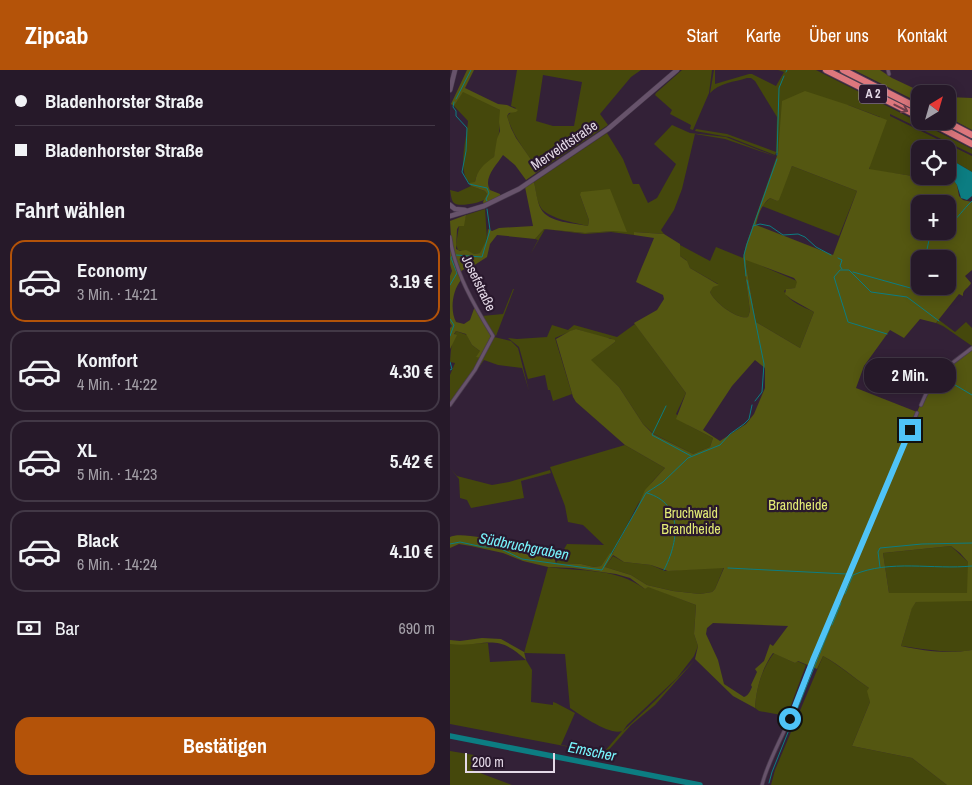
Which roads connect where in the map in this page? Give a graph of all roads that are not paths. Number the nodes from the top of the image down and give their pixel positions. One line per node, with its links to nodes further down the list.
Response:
1 (455, 70): 5 (street)
2 (677, 70): 13 (street, Merveldtstraße)
3 (826, 70): 7 (highway, A 2, one-way to 7)
4 (843, 70): 6 (highway, A 2)
5 (450, 90)
6 (911, 104)
7 (911, 112)
8 (956, 127): 10 (highway)
9 (945, 130): 11 (highway)
10 (972, 135)
11 (972, 144)
12 (450, 205): 13 (street)
13 (469, 210): 14 (street, Merveldtstraße)
14 (450, 214)
15 (450, 237): 17 (street, Josefstraße)
16 (972, 348): 18 (street)
17 (450, 405)
18 (921, 405)
19 (918, 413): 20 (street)
20 (762, 785)

